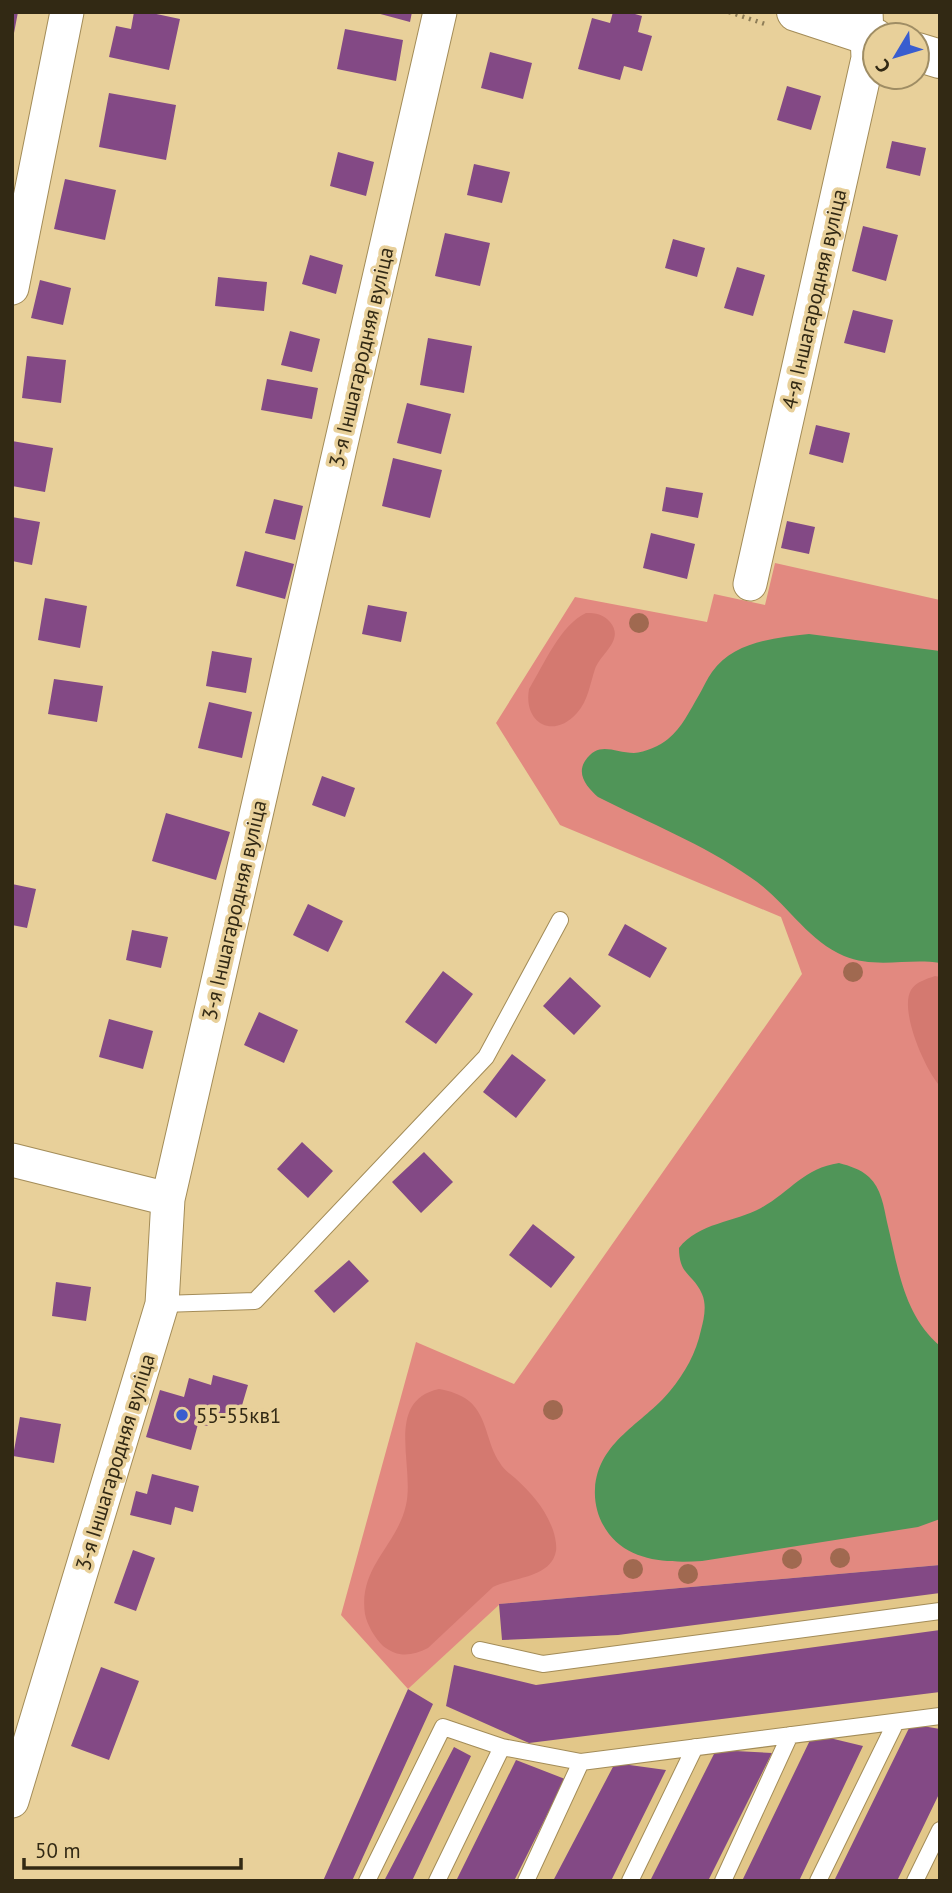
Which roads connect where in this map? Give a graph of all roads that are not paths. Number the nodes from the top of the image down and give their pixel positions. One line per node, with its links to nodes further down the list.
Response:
1 (67, 12): 6 (street)
2 (440, 12): 10 (street, 3-я Іншагародняя вуліца)
3 (796, 12): 4 (street)
4 (861, 26)
5 (861, 89): 7 (street, 4-я Іншагародняя вуліца)
6 (12, 288)
7 (750, 584)
8 (560, 919): 11 (lane)
9 (12, 1160): 10 (street)
10 (168, 1199): 11 (street, 3-я Іншагародняя вуліца)
11 (162, 1304): 20 (street, 3-я Іншагародняя вуліца)
12 (940, 1611): 13 (lane)
13 (481, 1650)
14 (940, 1716): 15 (lane)
15 (896, 1722): 16 (lane); 27 (lane)
16 (790, 1735): 18 (lane); 26 (lane)
17 (502, 1747): 19 (lane); 22 (lane); 23 (lane)
18 (695, 1747): 19 (lane); 25 (lane)
19 (581, 1762): 24 (lane)
20 (12, 1801)
21 (940, 1830): 28 (lane)
22 (367, 1881)
23 (437, 1881)
24 (526, 1881)
25 (630, 1881)
26 (723, 1881)
27 (818, 1881)
28 (915, 1881)

